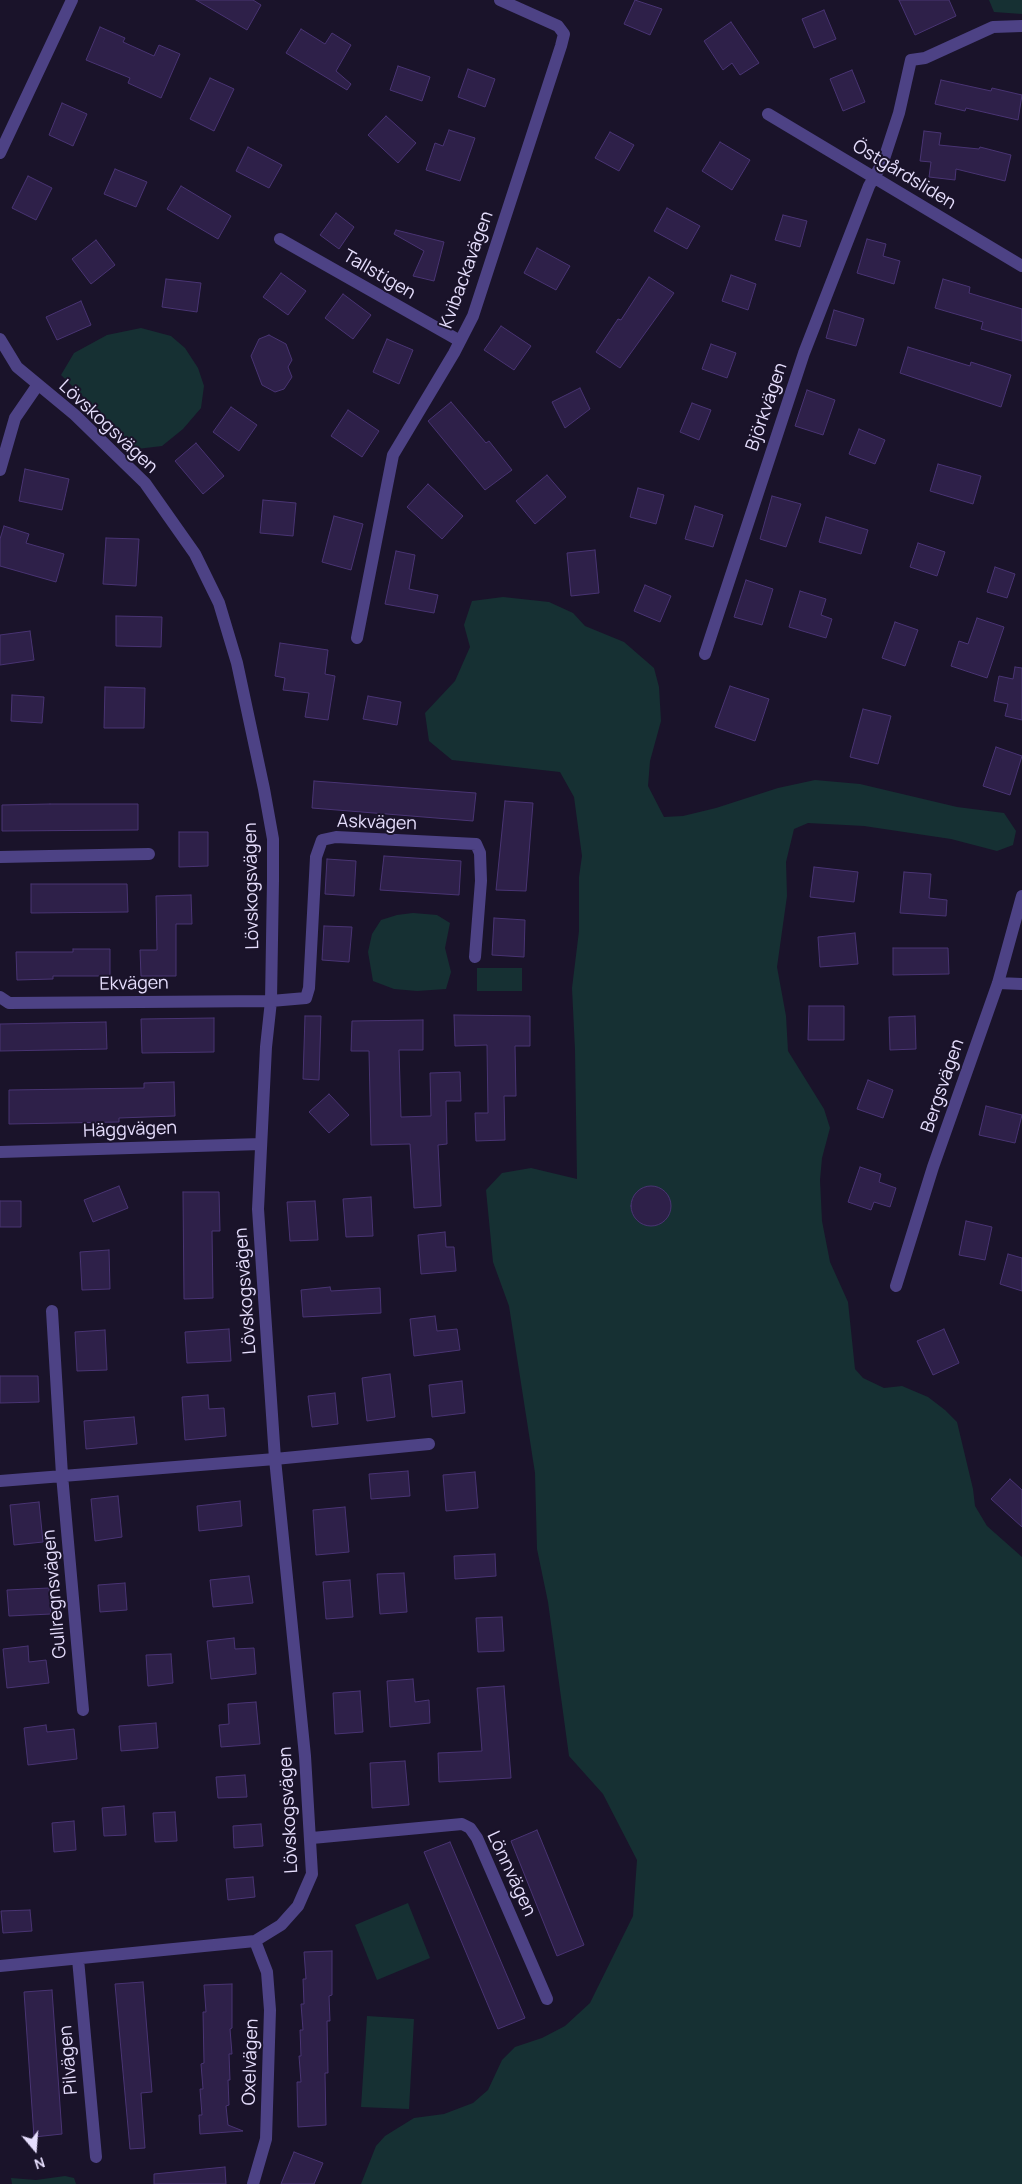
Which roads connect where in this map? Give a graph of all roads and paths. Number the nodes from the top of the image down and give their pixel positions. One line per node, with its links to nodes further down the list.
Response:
1 (72, 0): 5 (street)
2 (500, 0): 10 (street, Kvibackavägen)
3 (1022, 26): 6 (street, Björkvägen)
4 (768, 114): 6 (street, Östgårdsliden)
5 (0, 153)
6 (875, 177): 8 (street, Östgårdsliden); 14 (street, Björkvägen)
7 (280, 240): 10 (street, Tallstigen)
8 (1022, 266)
9 (0, 339): 11 (street, Lövskogsvägen)
10 (460, 341): 13 (street, Kvibackavägen)
11 (37, 386): 12 (street); 23 (street, Lövskogsvägen)
12 (0, 470)
13 (357, 638)
14 (705, 654)
15 (148, 854): 16 (street)
16 (0, 857)
17 (1022, 896): 19 (street, Bergsvägen)
18 (476, 957): 22 (street, Askvägen)
19 (998, 983): 20 (street); 26 (street, Bergsvägen)
20 (1022, 984)
21 (0, 997): 23 (street, Ekvägen)
22 (306, 998): 23 (street, Ekvägen)
23 (271, 1000): 24 (street, Lövskogsvägen)
24 (261, 1144): 25 (street, Häggvägen); 29 (street, Lövskogsvägen)
25 (0, 1152)
26 (896, 1286)
27 (52, 1311): 30 (street, Gullregnsvägen)
28 (429, 1444): 29 (street)
29 (275, 1459): 30 (street); 33 (street, Lövskogsvägen)
30 (62, 1475): 31 (street); 32 (street, Gullregnsvägen)
31 (0, 1481)
32 (83, 1710)
33 (312, 1838): 34 (street, Lövskogsvägen); 37 (street, Lönnvägen)
34 (255, 1941): 35 (street, Lövskogsvägen); 39 (street, Oxelvägen)
35 (78, 1959): 36 (street, Lövskogsvägen); 38 (street, Pilvägen)
36 (0, 1966)
37 (546, 1999)
38 (96, 2157)
39 (253, 2184)

